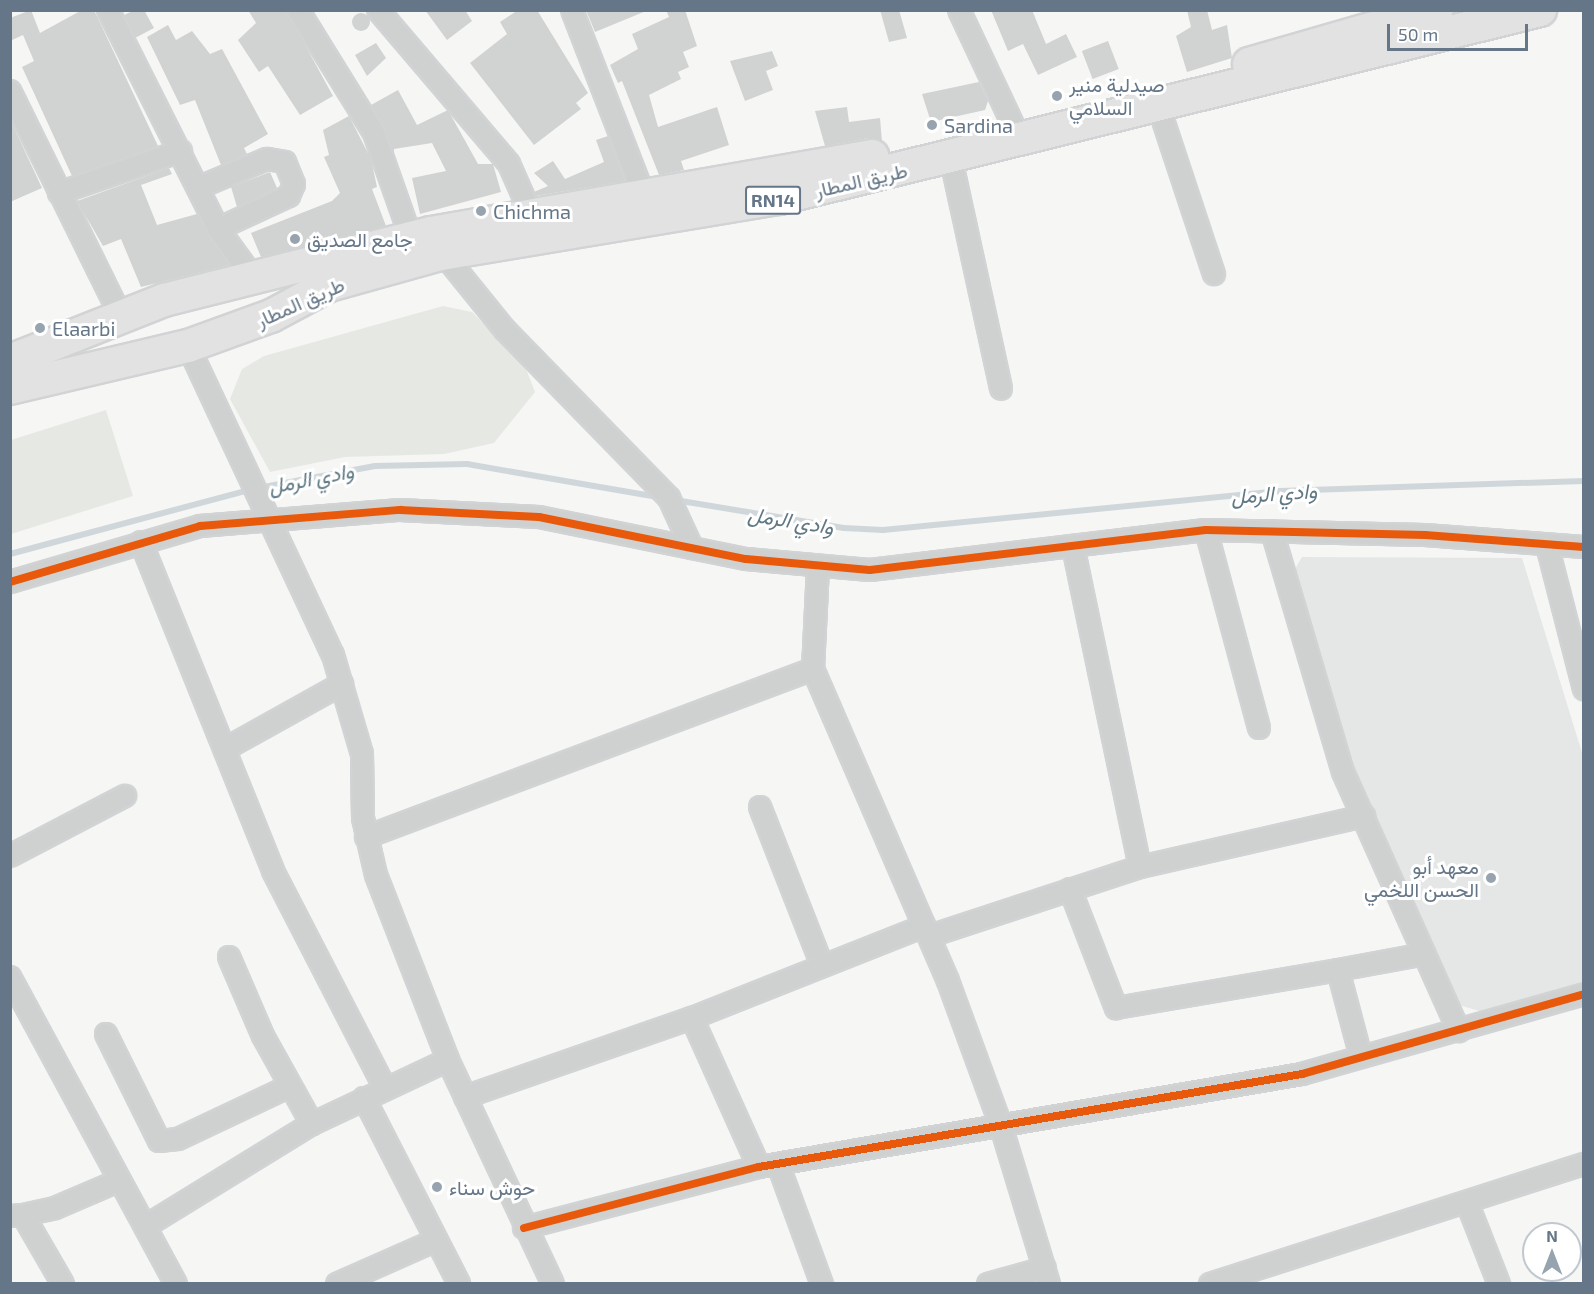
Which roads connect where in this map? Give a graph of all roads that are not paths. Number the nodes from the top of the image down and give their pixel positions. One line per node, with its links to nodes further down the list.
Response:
1 (108, 10): 11 (street)
2 (298, 10): 18 (street)
3 (572, 10): 15 (street)
4 (959, 10): 10 (street)
5 (1436, 10): 10 (main road, طريق المطار / RN14)
6 (1540, 10): 9 (main road, طريق المطار / RN14)
7 (381, 12): 16 (street)
8 (10, 91): 14 (street)
9 (1159, 108): 10 (main road, طريق المطار / RN14); 19 (street)
10 (1017, 133): 12 (main road, طريق المطار / RN14); 15 (main road, طريق المطار / RN14)
11 (181, 151): 13 (street); 14 (street)
12 (951, 159): 15 (main road, طريق المطار / RN14); 27 (street)
13 (200, 187): 17 (street); 17 (street)
14 (59, 193): 22 (street)
15 (649, 208): 16 (main road, طريق المطار / RN14)
16 (535, 227): 18 (main road, طريق المطار / RN14)
17 (218, 229): 20 (street)
18 (428, 242): 20 (main road, طريق المطار / RN14); 21 (main road, طريق المطار / RN14); 35 (street)
19 (1214, 274)
20 (258, 275): 21 (main road); 22 (main road, طريق المطار / RN14)
21 (271, 316): 23 (main road, طريق المطار / RN14)
22 (110, 321): 24 (main road, طريق المطار / RN14); 25 (main road)
23 (188, 346): 25 (main road, طريق المطار / RN14); 28 (street)
24 (10, 361)
25 (110, 364): 26 (main road, طريق المطار / RN14)
26 (10, 388)
27 (1001, 389)
28 (267, 518): 31 (street); 35 (street); 39 (street)
29 (1206, 530): 30 (street); 33 (street); 41 (street)
30 (1272, 531): 32 (street); 45 (street)
31 (141, 542): 37 (street); 42 (street)
32 (1547, 545): 34 (street); 40 (street)
33 (1073, 546): 36 (street); 48 (street)
34 (1584, 547)
35 (693, 548): 36 (street)
36 (818, 567): 38 (street)
37 (10, 582)
38 (813, 669): 46 (street); 50 (street)
39 (342, 684): 42 (street); 46 (street)
40 (1584, 689)
41 (1259, 728)
42 (225, 749): 63 (street)
43 (125, 796): 47 (street)
44 (760, 807): 53 (street)
45 (1364, 816): 48 (street); 51 (street)
46 (366, 837): 61 (street)
47 (10, 856)
48 (1140, 867): 49 (street)
49 (1070, 889): 50 (street); 54 (street)
50 (927, 931): 53 (street); 67 (street)
51 (1425, 954): 54 (street); 58 (street)
52 (230, 957): 62 (street)
53 (822, 965): 57 (street)
54 (1338, 970): 60 (street)
55 (10, 977): 70 (street)
56 (1584, 994): 58 (street)
57 (692, 1018): 64 (street); 69 (street)
58 (1459, 1031): 60 (street)
59 (106, 1034): 62 (street)
60 (1361, 1057): 67 (street)
61 (448, 1060): 63 (street); 64 (street)
62 (290, 1086): 66 (street)
63 (385, 1088): 65 (street)
64 (465, 1097): 74 (street)
65 (364, 1098): 66 (street); 75 (street)
66 (312, 1124): 73 (street)
67 (1001, 1126): 69 (street); 76 (street)
68 (1584, 1164): 71 (street)
69 (768, 1166): 74 (street); 82 (street)
70 (118, 1181): 72 (street); 73 (street)
71 (1468, 1205): 84 (street); 85 (street)
72 (17, 1216): 77 (street)
73 (146, 1226): 78 (street)
74 (524, 1228): 81 (street)
75 (434, 1241): 79 (street); 80 (street)
76 (1047, 1276): 83 (street)
77 (63, 1284)
78 (176, 1284)
79 (337, 1284)
80 (459, 1284)
81 (553, 1284)
82 (822, 1284)
83 (988, 1284)
84 (1210, 1284)
85 (1499, 1284)

